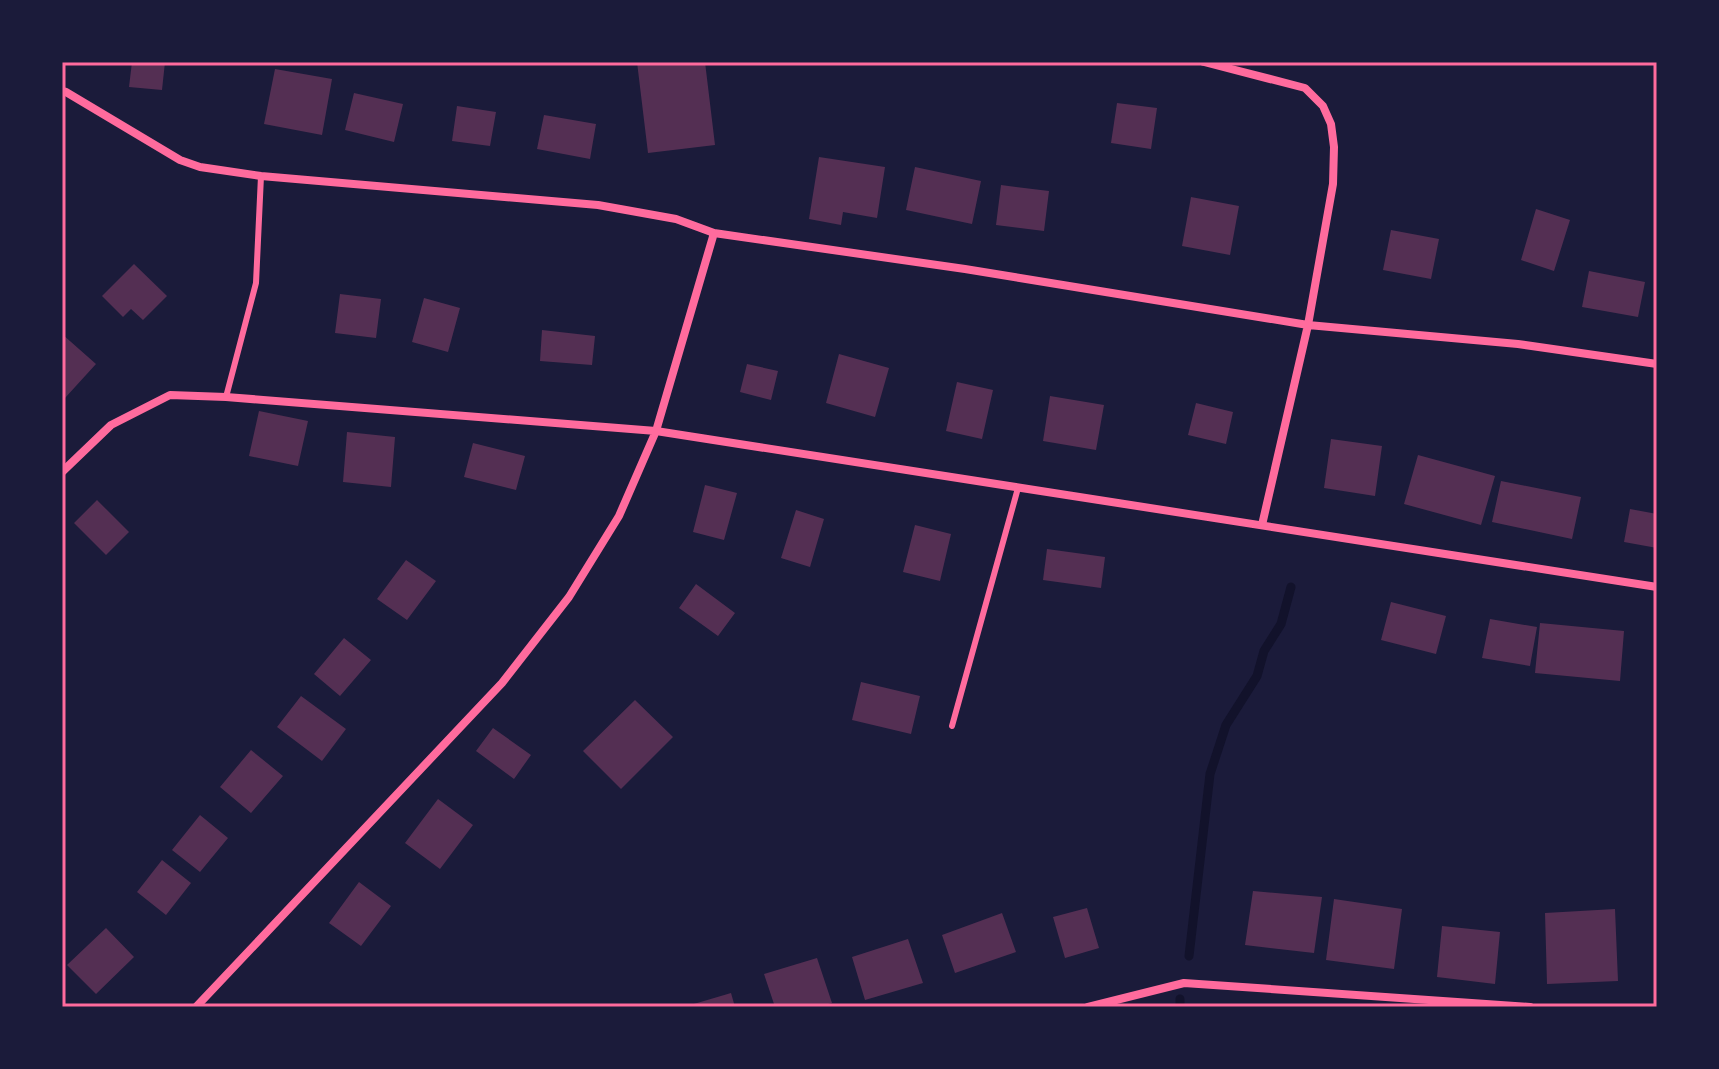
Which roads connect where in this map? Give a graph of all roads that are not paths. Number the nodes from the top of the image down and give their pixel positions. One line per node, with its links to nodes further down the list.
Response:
1 (1204, 62): 5 (street)
2 (62, 91): 3 (street)
3 (261, 176): 4 (street); 7 (lane)
4 (714, 233): 5 (street); 8 (street)
5 (1308, 325): 6 (street); 11 (street)
6 (1657, 364)
7 (226, 397): 8 (street); 9 (street)
8 (656, 431): 10 (street); 14 (street)
9 (62, 472)
10 (1018, 488): 11 (street); 13 (lane)
11 (1262, 525): 12 (street)
12 (1657, 587)
13 (952, 726)
14 (196, 1007)
15 (1088, 1007): 16 (street)
16 (1530, 1007)

